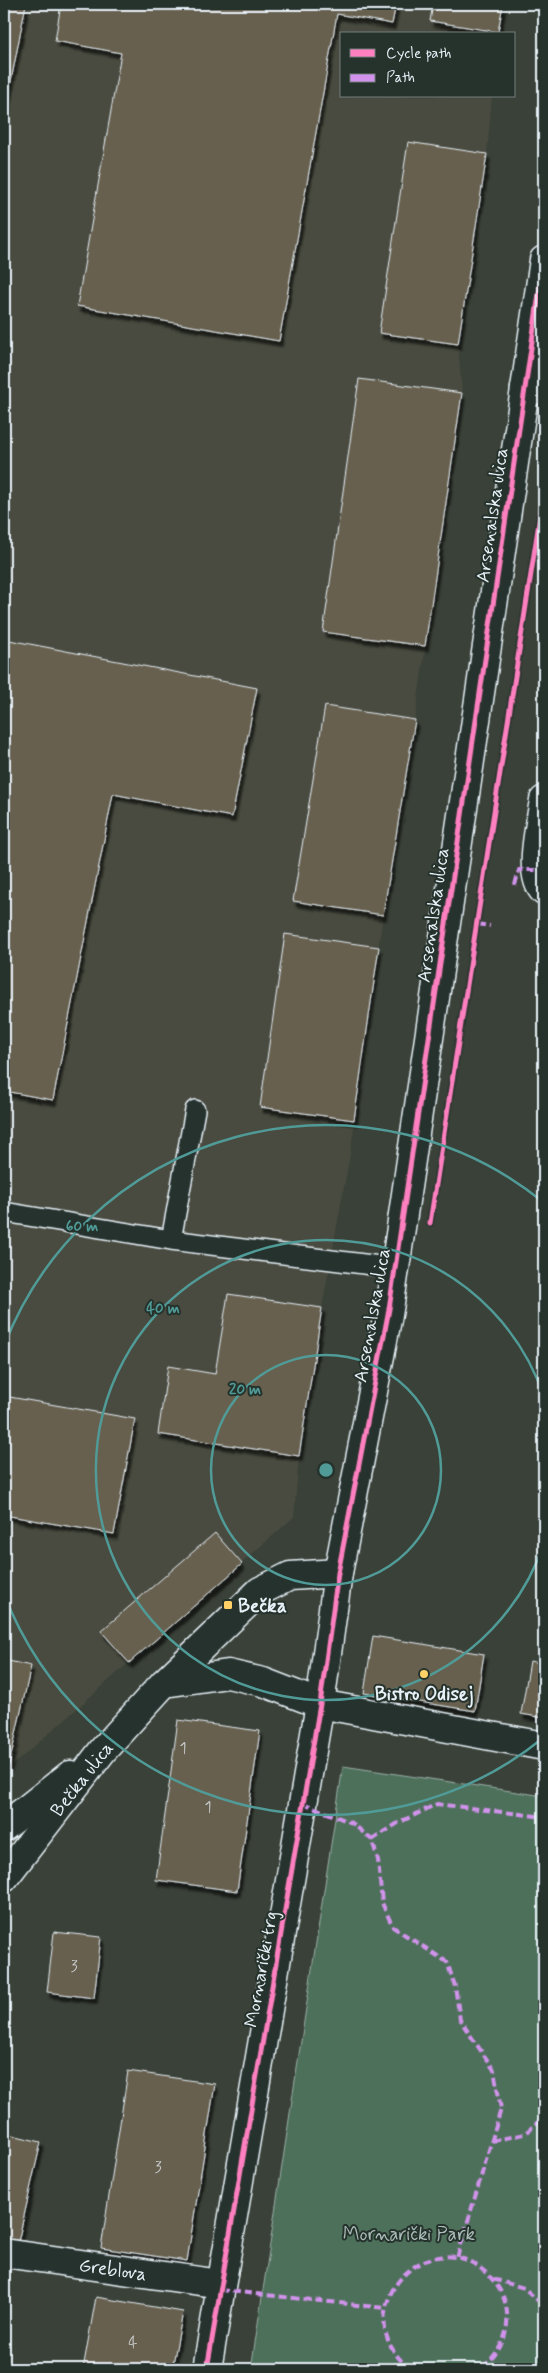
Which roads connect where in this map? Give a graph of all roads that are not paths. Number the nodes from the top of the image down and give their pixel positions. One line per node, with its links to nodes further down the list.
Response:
1 (544, 260): 2 (main road, Arsenalska ulica)
2 (535, 389): 8 (main road, Arsenalska ulica)
3 (544, 800): 4 (main road)
4 (544, 891)
5 (195, 1110): 7 (lane)
6 (4, 1212): 7 (lane)
7 (171, 1240): 8 (lane)
8 (396, 1268): 9 (main road, Arsenalska ulica)
9 (338, 1574): 10 (main road, Bečka ulica); 11 (main road, Mornarički trg)
10 (164, 1683): 11 (main road); 13 (main road, Bečka ulica)
11 (320, 1704): 12 (main road); 17 (main road, Mornarički trg)
12 (544, 1746)
13 (103, 1750): 14 (main road); 15 (main road, Bečka ulica)
14 (4, 1827)
15 (4, 1878)
16 (4, 2253): 17 (main road, Greblova)
17 (221, 2284): 18 (main road, Mornarički trg)
18 (207, 2369)

